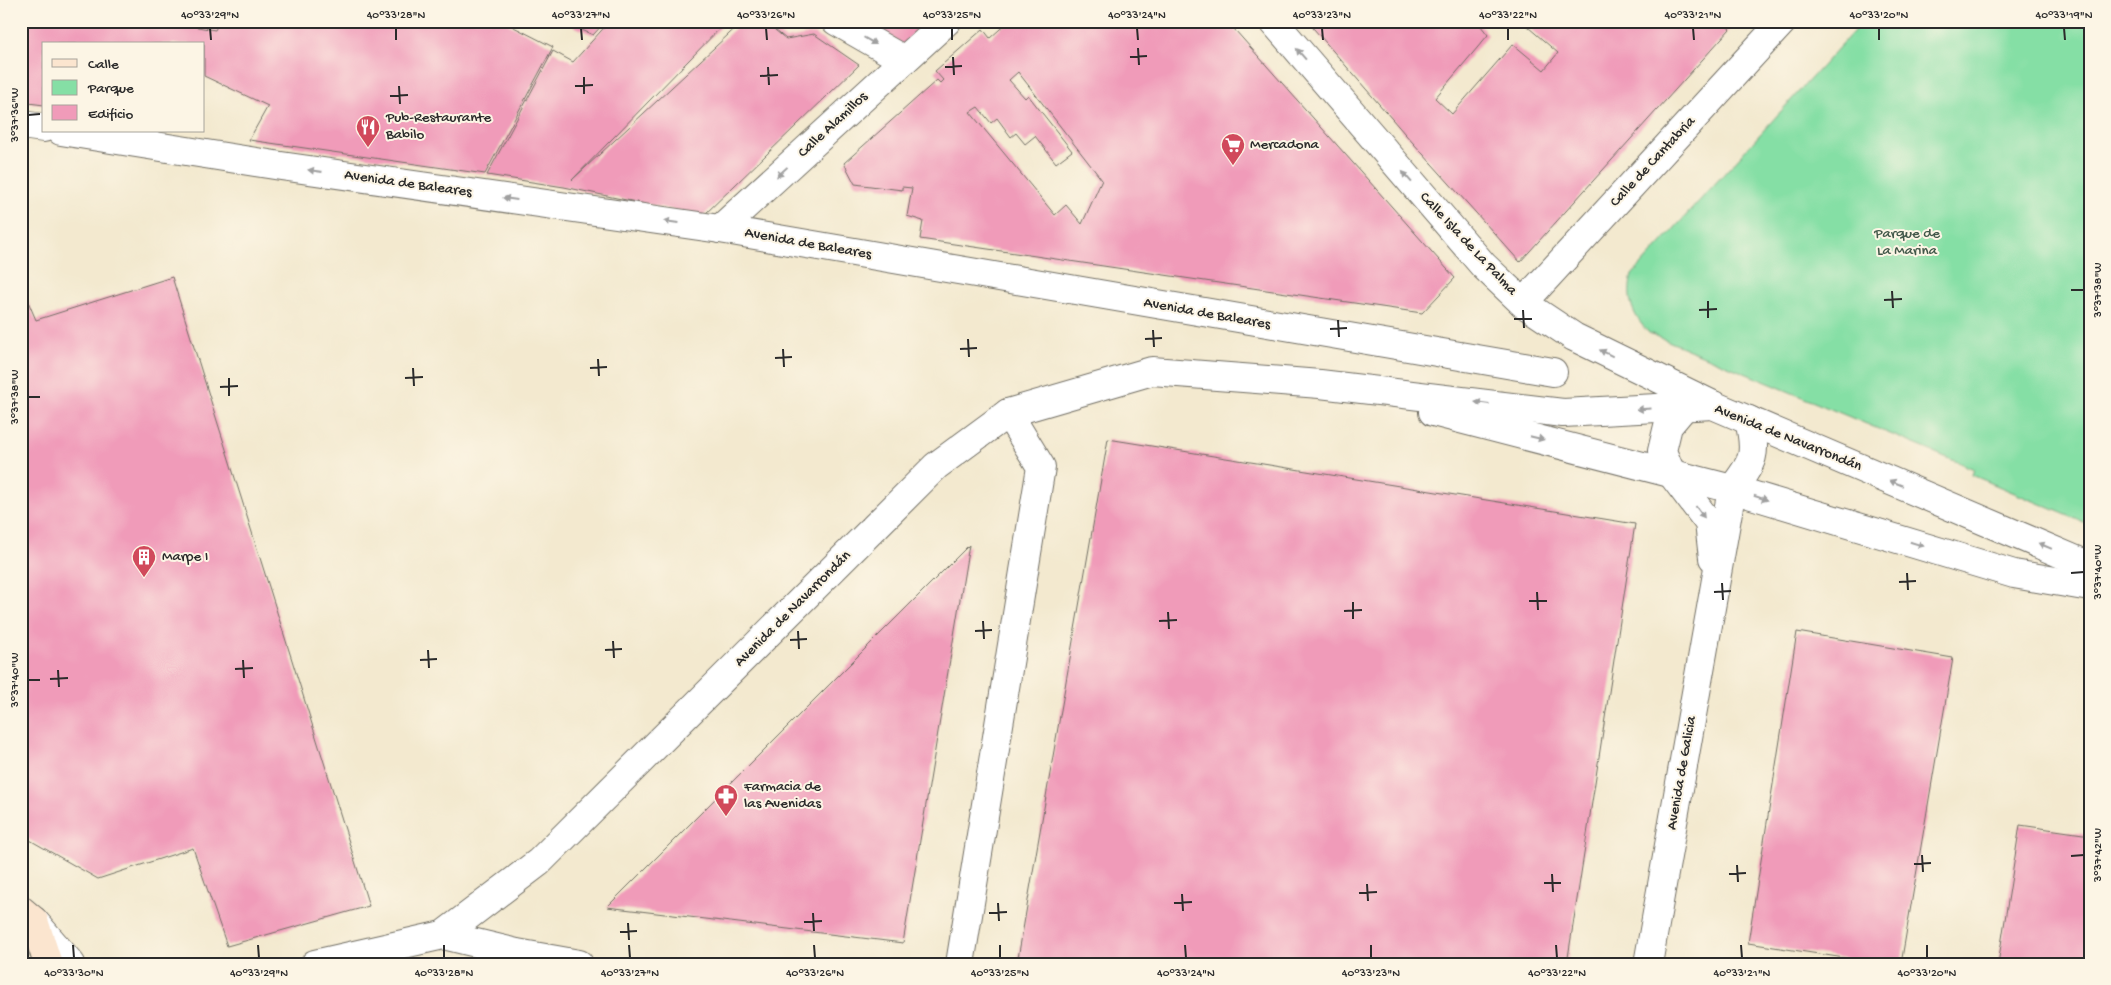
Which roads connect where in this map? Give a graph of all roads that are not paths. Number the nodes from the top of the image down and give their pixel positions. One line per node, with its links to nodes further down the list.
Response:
1 (836, 21): 5 (street, one-way to 5)
2 (947, 21): 5 (street, Calle Alamillos)
3 (1273, 21): 10 (street, Calle Isla de La Palma, one-way to 3)
4 (1778, 23): 10 (street, Calle de Cantabria)
5 (904, 60): 9 (street, Calle Alamillos, one-way to 9)
6 (21, 125): 7 (street)
7 (42, 128)
8 (67, 132): 9 (street, Avenida de Baleares, one-way to 8)
9 (720, 229): 11 (street, Avenida de Baleares)
10 (1523, 303): 13 (street, Calle Isla de La Palma, one-way to 10)
11 (1553, 372)
12 (1320, 384): 14 (street, Avenida de Navarrondán, one-way to 12); 15 (street, Avenida de Navarrondán); 17 (street, Avenida de Navarrondán, one-way to 17)
13 (1713, 405): 14 (street, Avenida de Navarrondán); 16 (street, Avenida de Navarrondán)
14 (1684, 407): 17 (street)
15 (1008, 413): 23 (street, Avenida de Navarrondán); 28 (street)
16 (1749, 420): 18 (street); 19 (street, Avenida de Navarrondán, one-way to 16)
17 (1671, 473): 18 (street, Avenida de Navarrondán); 20 (street, Avenida de Galicia, one-way to 20)
18 (1732, 489): 20 (street, Avenida de Galicia); 21 (street, Avenida de Navarrondán, one-way to 21)
19 (2090, 566)
20 (1716, 582): 29 (street, Avenida de Galicia)
21 (2090, 587)
22 (28, 916): 24 (street); 25 (street)
23 (443, 935): 26 (street, Avenida de Navarrondán); 27 (street)
24 (48, 964)
25 (71, 964)
26 (315, 964)
27 (579, 964)
28 (960, 964)
29 (1648, 964)

